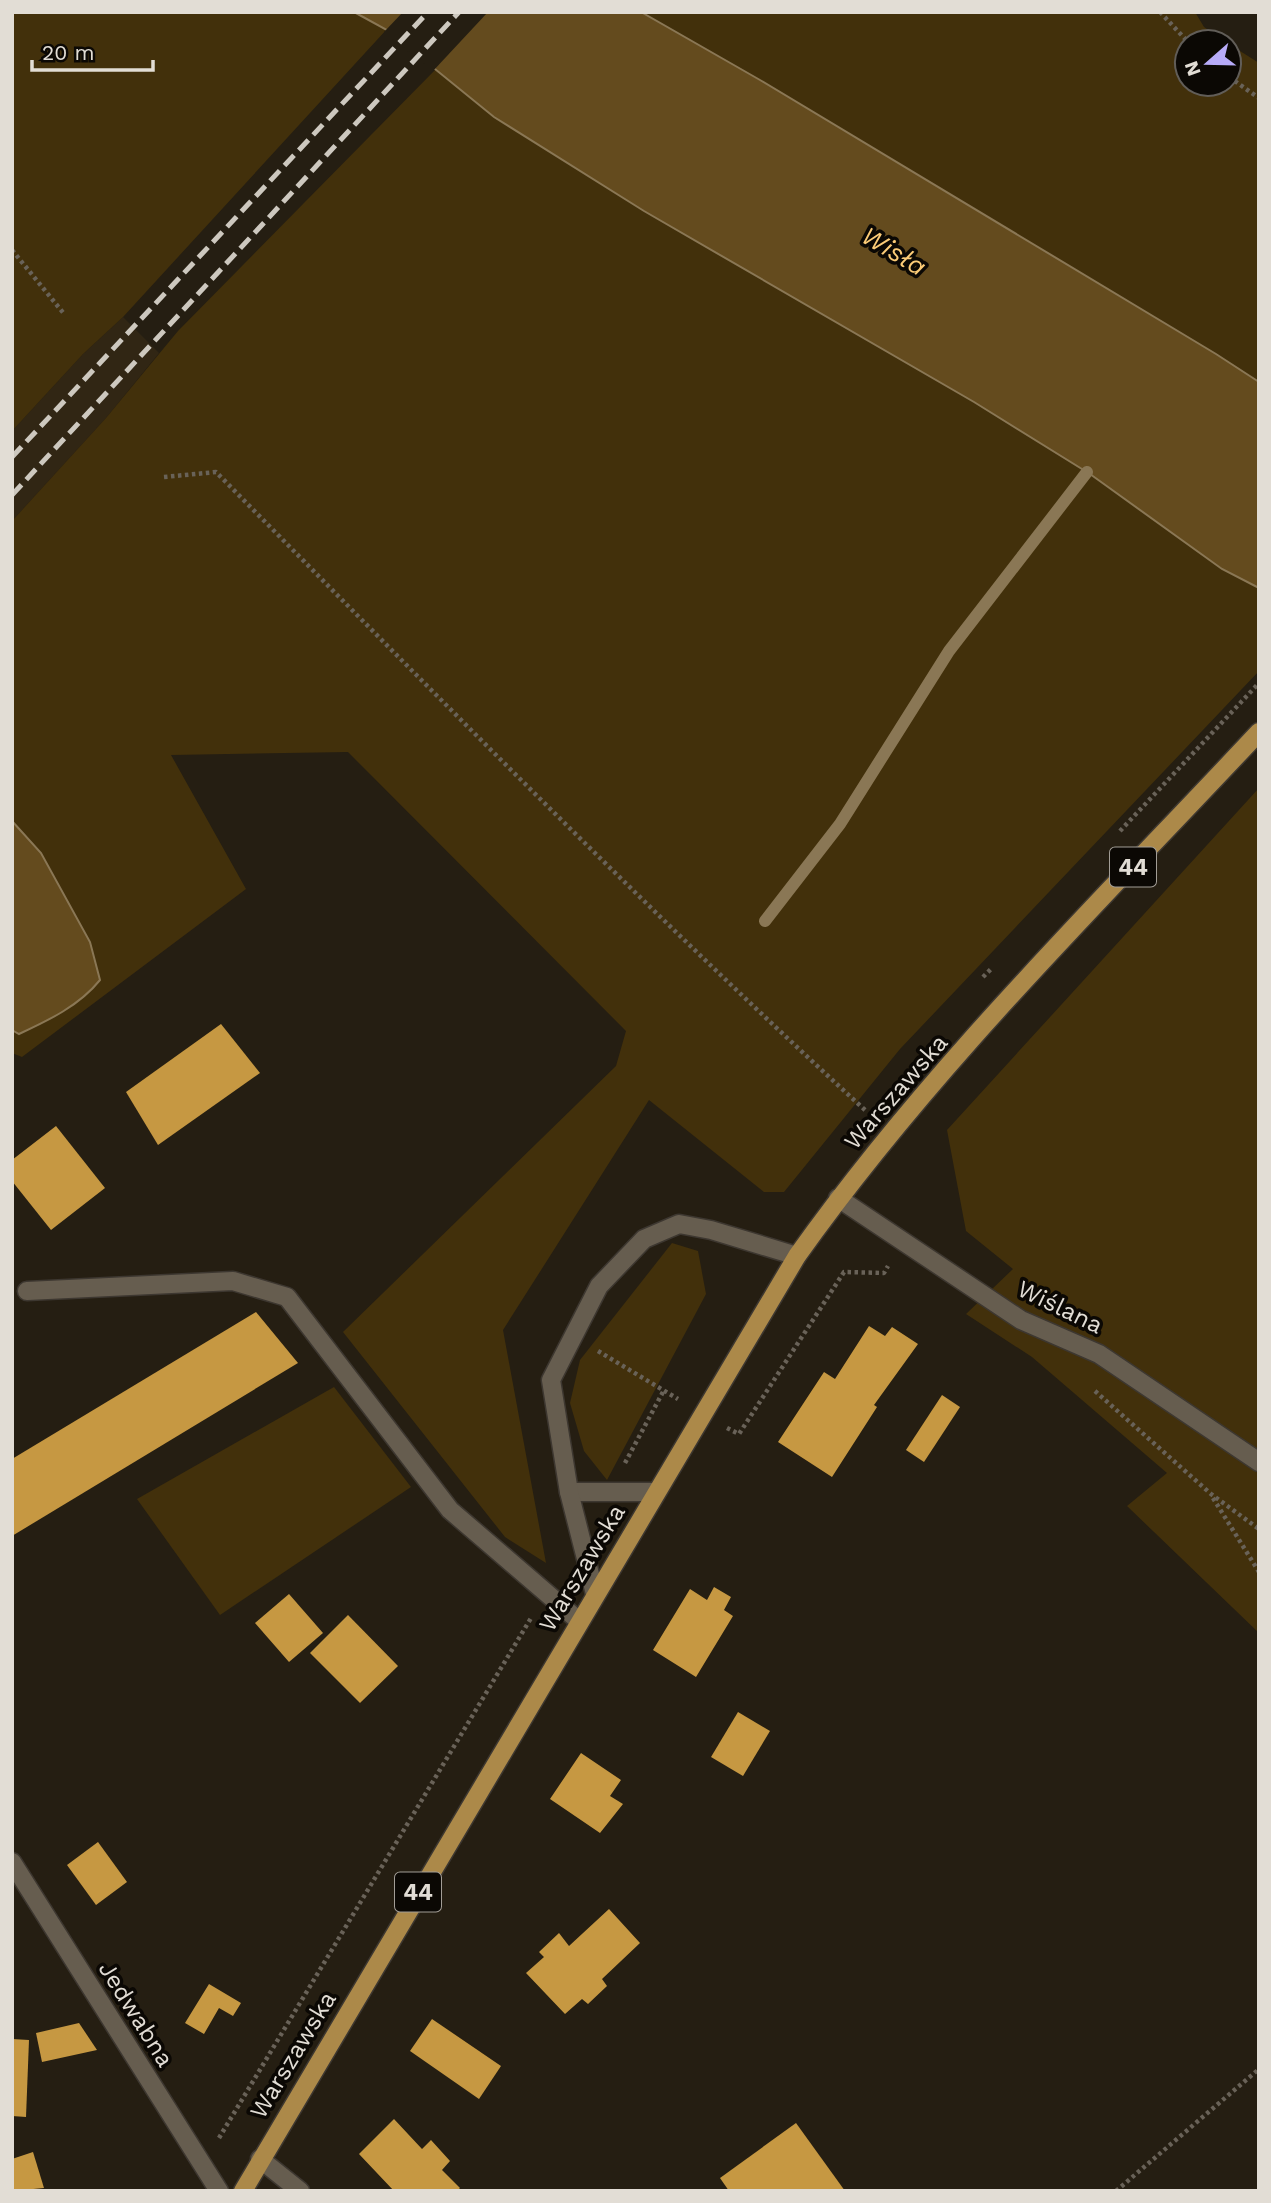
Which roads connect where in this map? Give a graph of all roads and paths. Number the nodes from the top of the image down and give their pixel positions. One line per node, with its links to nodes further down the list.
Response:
1 (1160, 12): 2 (path)
2 (1175, 28)
3 (1243, 86): 4 (path)
4 (1259, 98)
5 (12, 250): 6 (path)
6 (65, 315)
7 (164, 477): 9 (path)
8 (1259, 733): 10 (main road, Warszawska / 44)
9 (865, 1110)
10 (838, 1198): 11 (street, Wiślana); 12 (main road, Warszawska / 44)
11 (903, 1242): 17 (path); 18 (street, Wiślana)
12 (797, 1256): 14 (street); 20 (main road, Warszawska / 44)
13 (27, 1291): 24 (street)
14 (573, 1336): 16 (path); 19 (street)
15 (1092, 1388): 21 (path)
16 (664, 1390)
17 (739, 1434)
18 (1259, 1462)
19 (569, 1492): 20 (street); 25 (street)
20 (655, 1492): 25 (main road, Warszawska / 44)
21 (1211, 1494): 22 (path); 23 (path)
22 (1259, 1529)
23 (1259, 1572)
24 (546, 1593): 26 (street); 30 (path)
25 (595, 1594): 26 (main road, Warszawska / 44)
26 (579, 1621): 29 (main road, Warszawska / 44)
27 (12, 1862): 30 (street, Jedwabna)
28 (1259, 2069): 34 (path)
29 (260, 2159): 32 (main road, Warszawska / 44); 33 (street)
30 (202, 2166): 31 (street, Jedwabna)
31 (219, 2191)
32 (243, 2191)
33 (300, 2191)
34 (1116, 2191)

